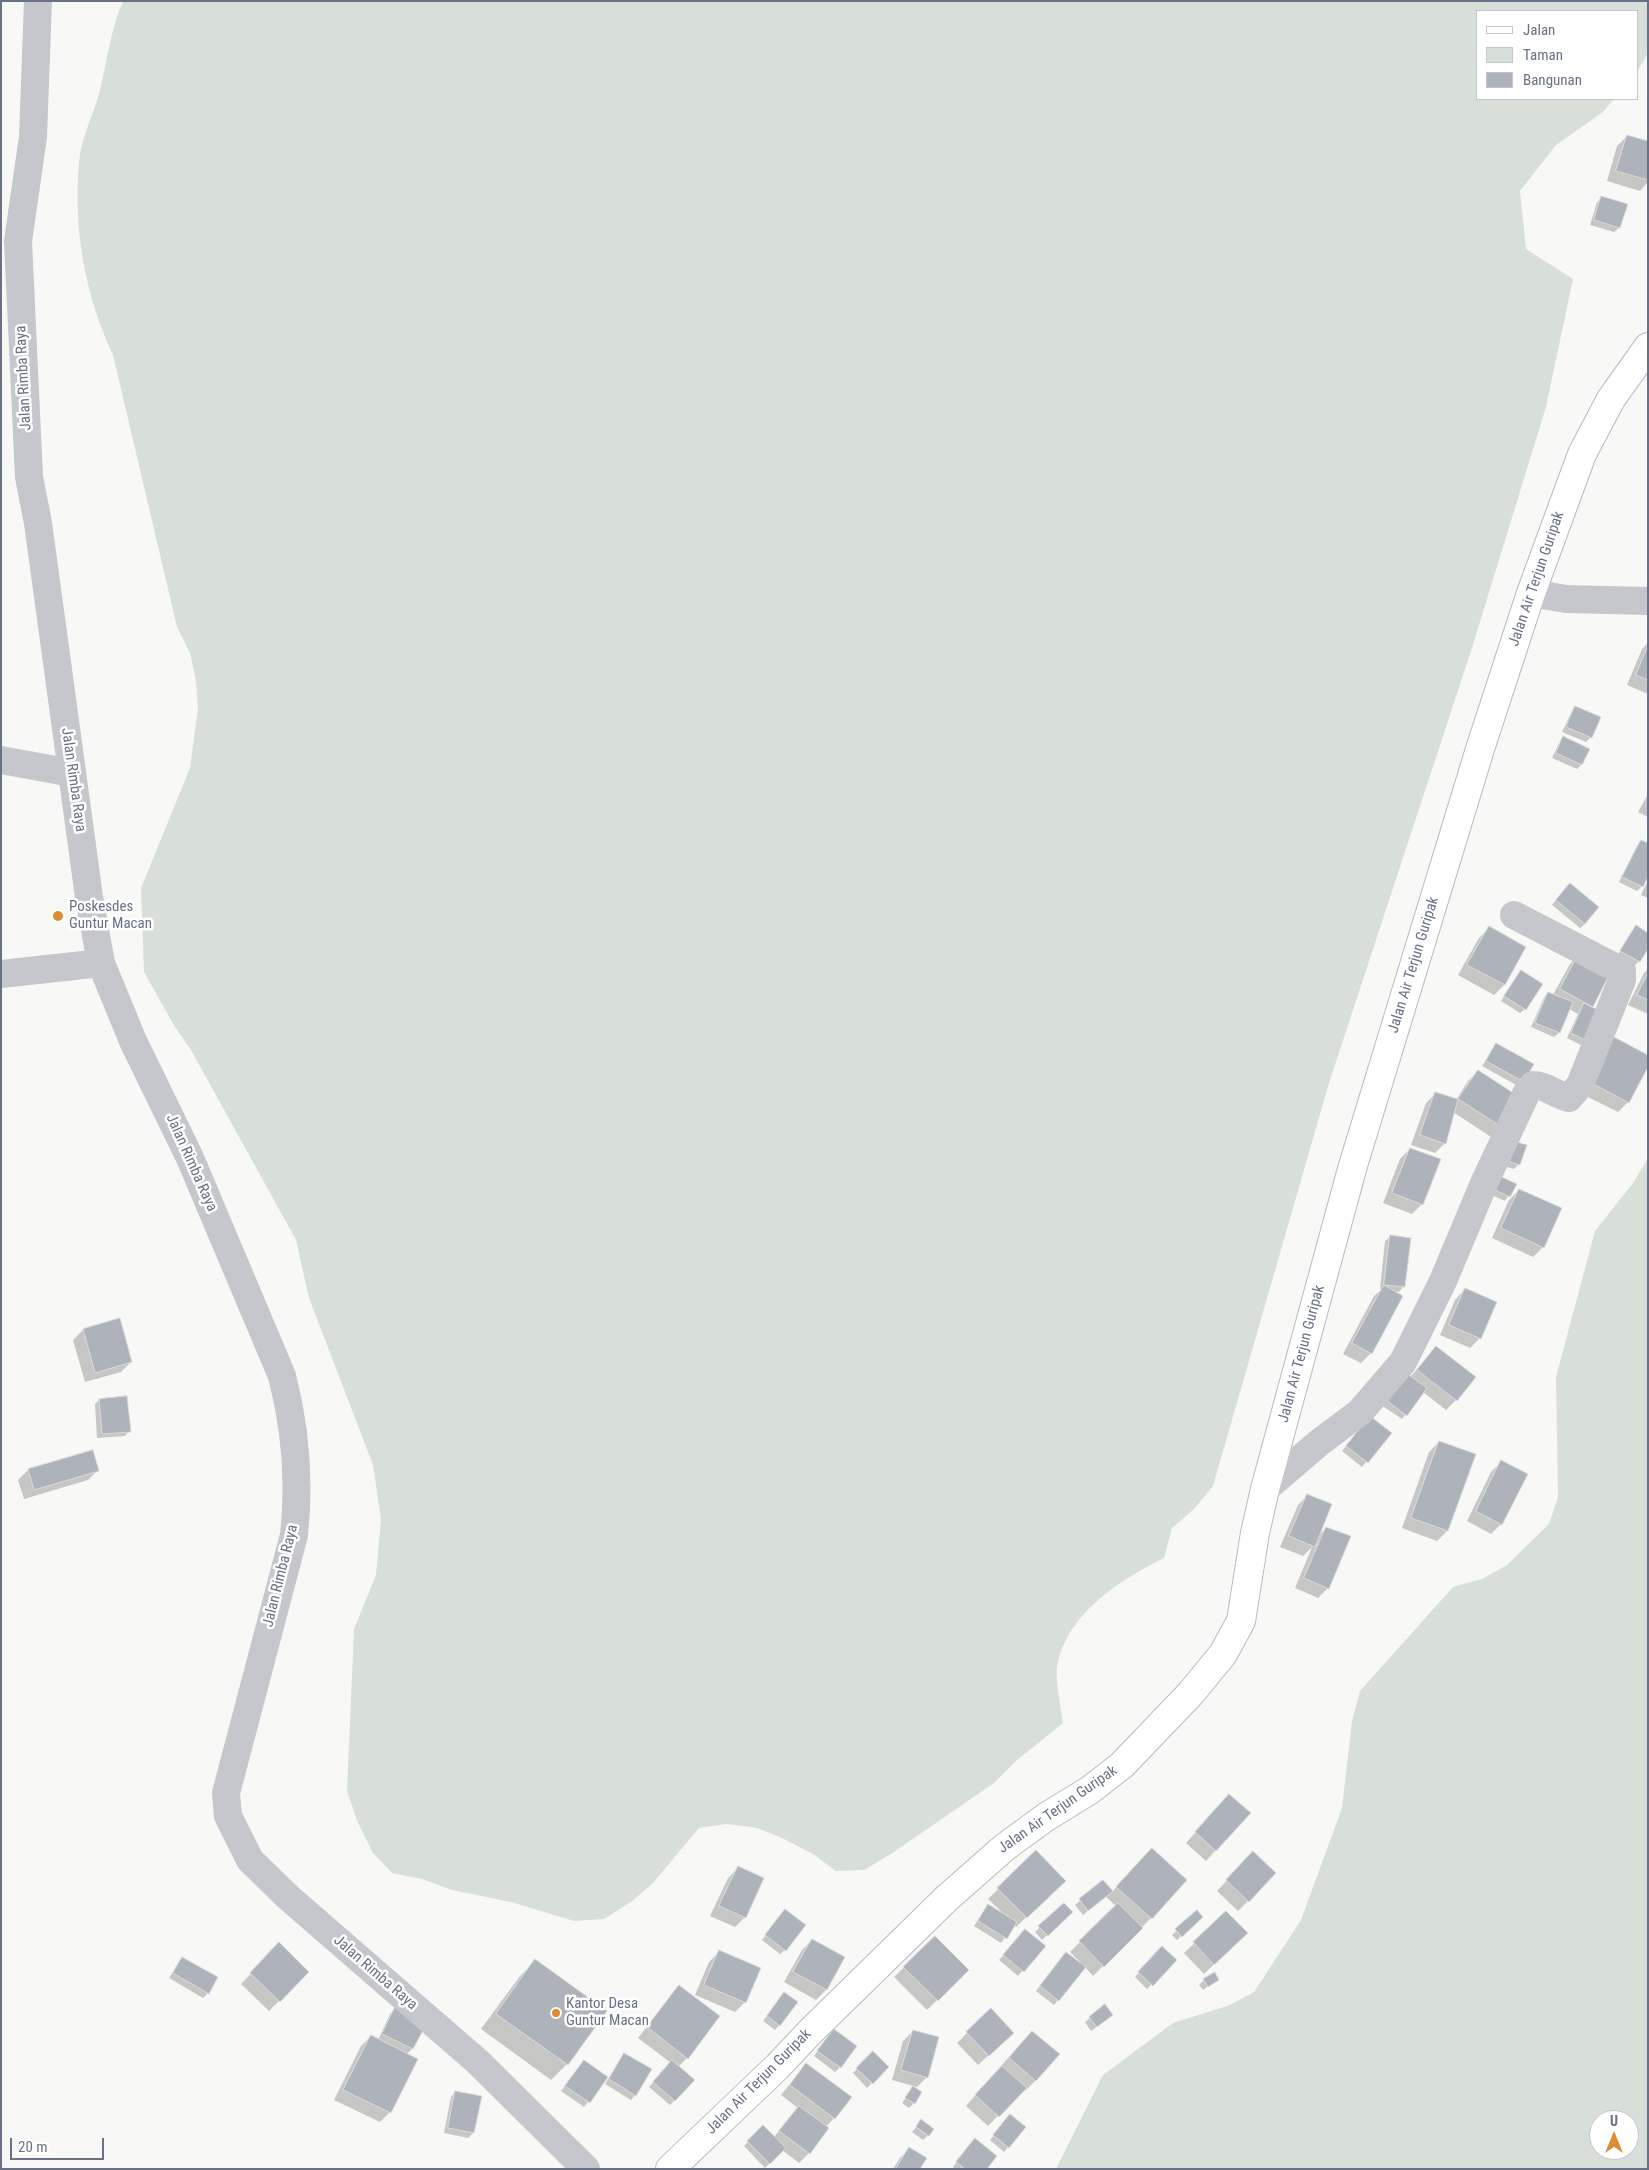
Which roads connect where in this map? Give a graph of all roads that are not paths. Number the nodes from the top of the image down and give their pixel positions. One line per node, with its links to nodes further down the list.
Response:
1 (42, 5): 2 (street, Jalan Rimba Raya)
2 (10, 296): 7 (street, Jalan Rimba Raya)
3 (1648, 347): 4 (street, Jalan Air Terjun Guripak)
4 (1531, 593): 5 (street); 11 (street, Jalan Air Terjun Guripak)
5 (1648, 601)
6 (1, 760): 7 (street)
7 (72, 773): 9 (street, Jalan Rimba Raya)
8 (1514, 915): 11 (street)
9 (101, 963): 10 (street); 12 (street, Jalan Rimba Raya)
10 (1, 974)
11 (1265, 1489): 13 (street, Jalan Air Terjun Guripak)
12 (586, 2169)
13 (670, 2169)

